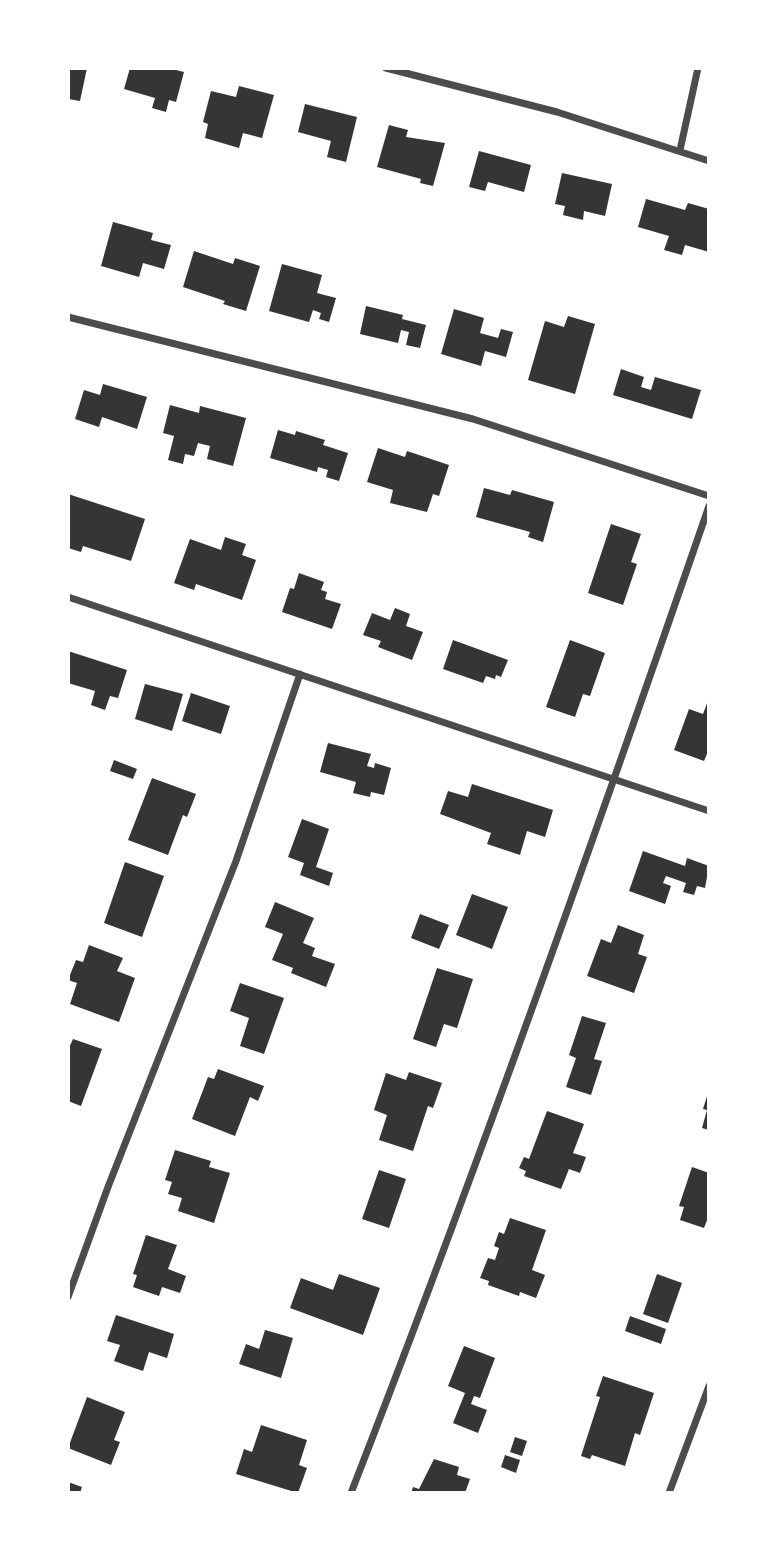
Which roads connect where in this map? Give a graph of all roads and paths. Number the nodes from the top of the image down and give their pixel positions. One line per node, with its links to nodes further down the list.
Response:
1 (386, 68): 3 (street)
2 (698, 68): 3 (street)
3 (680, 150): 4 (street)
4 (709, 161)
5 (68, 317): 6 (street)
6 (709, 496)
7 (709, 506): 10 (street)
8 (68, 597): 9 (street)
9 (300, 674): 10 (street); 12 (street)
10 (615, 778): 11 (street); 14 (street)
11 (709, 811)
12 (68, 1297)
13 (709, 1386): 15 (street)
14 (351, 1493)
15 (669, 1493)

